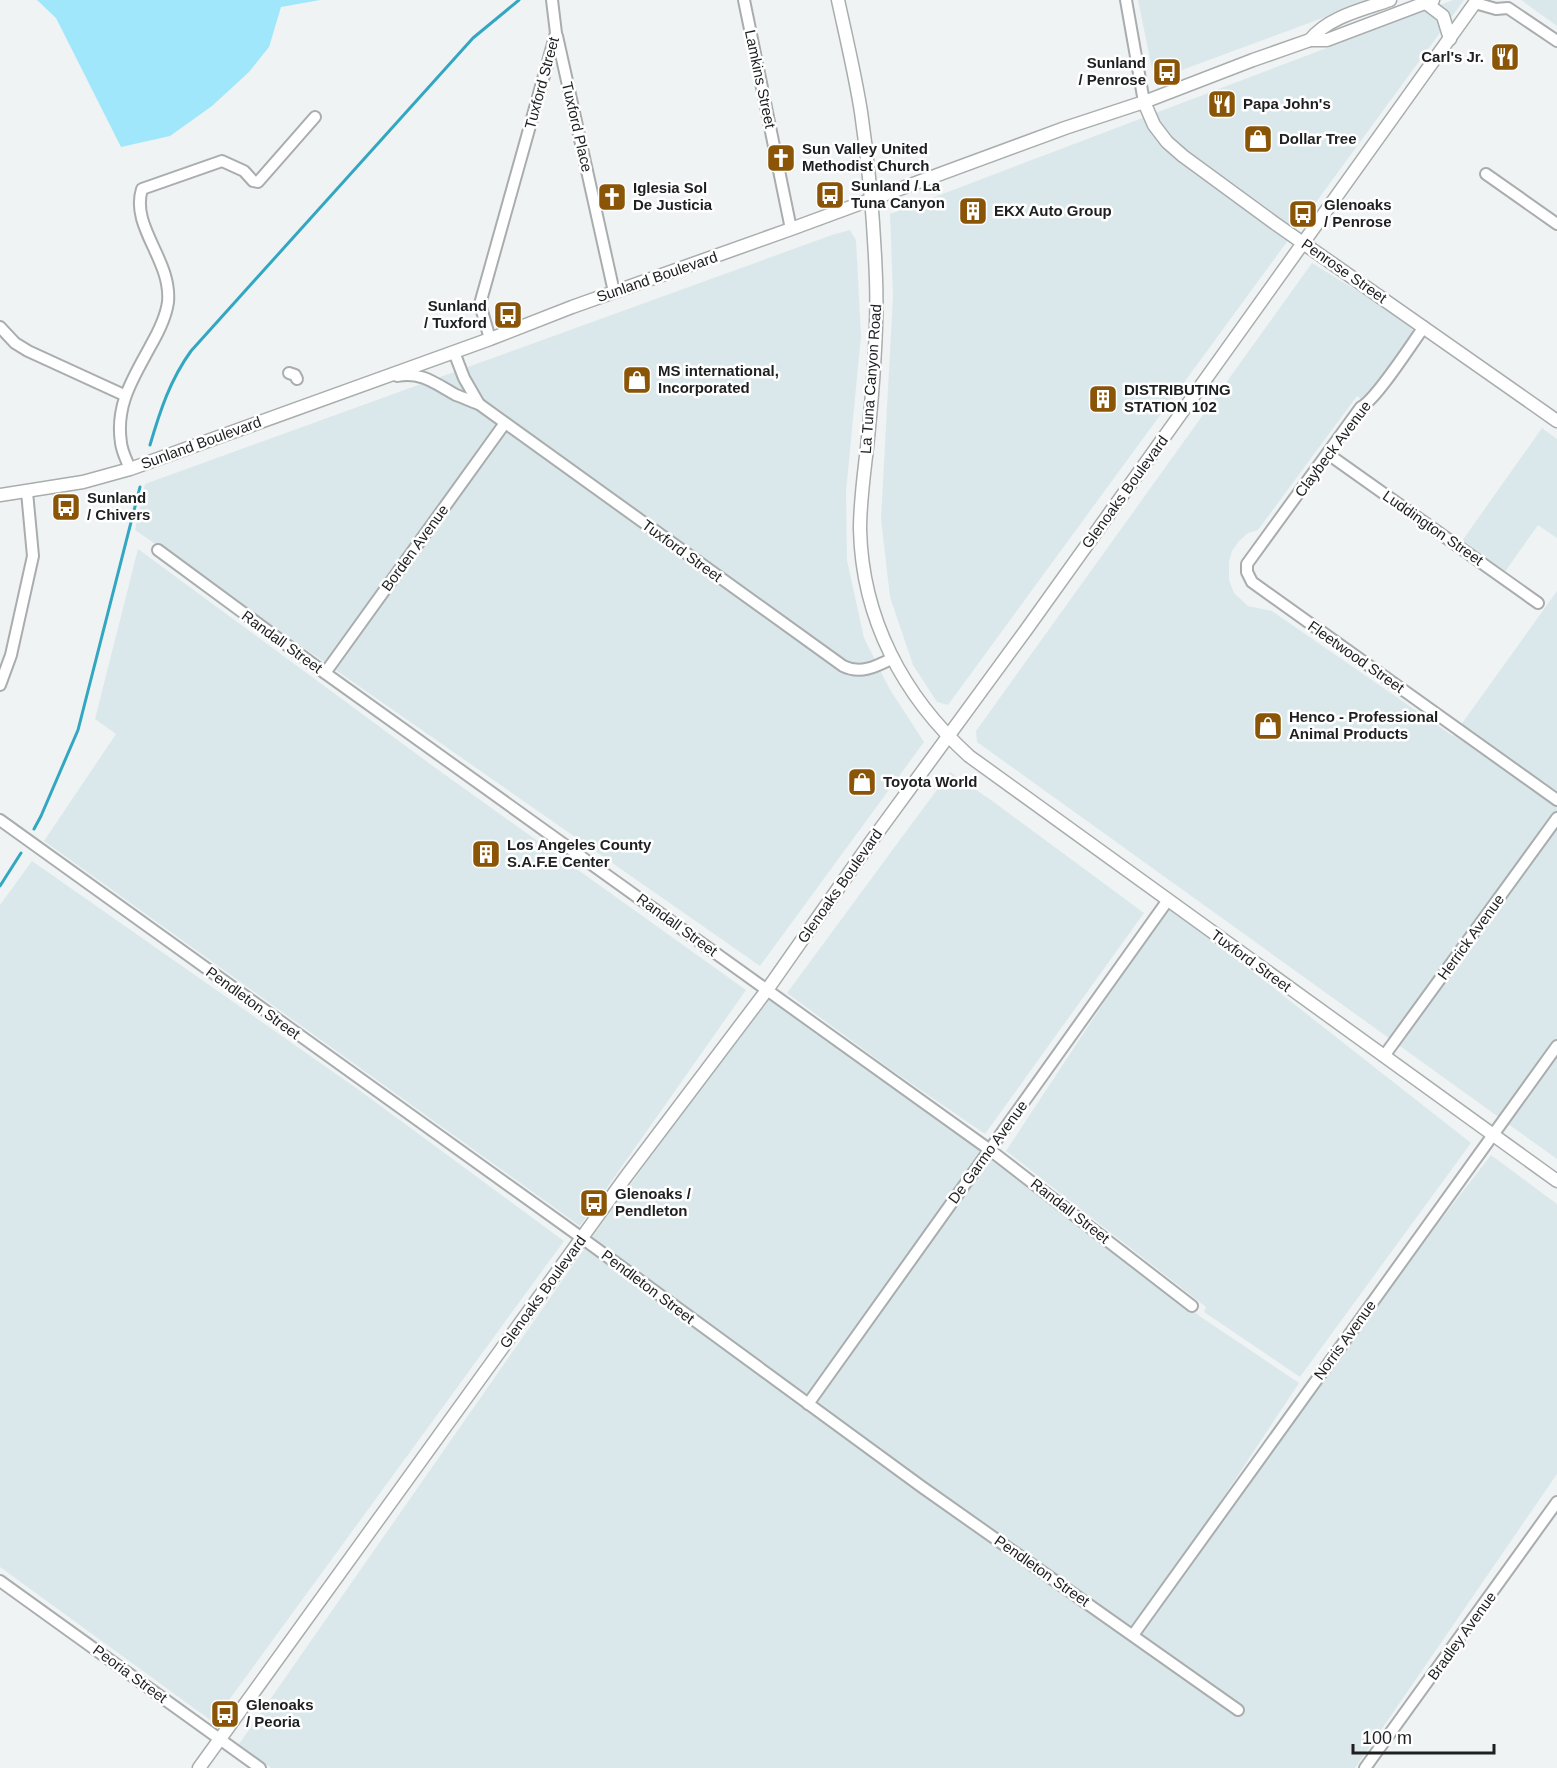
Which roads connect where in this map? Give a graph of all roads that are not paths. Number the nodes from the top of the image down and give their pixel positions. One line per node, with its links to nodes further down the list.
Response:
1 (552, 0): 9 (street, Tuxford Street)
2 (744, 0): 18 (street, Lamkins Street)
3 (838, 0): 16 (main road, La Tuna Canyon Road)
4 (1126, 0): 13 (street, Penrose Street)
5 (1390, 0): 11 (main road, Sunland Boulevard)
6 (1430, 1): 10 (main road); 11 (main road, Sunland Boulevard)
7 (1476, 1): 8 (street); 10 (main road, Glenoaks Boulevard)
8 (1507, 4): 12 (street)
9 (556, 33): 20 (street, Tuxford Place); 23 (street, Tuxford Street)
10 (1450, 39): 19 (main road, Glenoaks Boulevard)
11 (1310, 40): 13 (main road, Sunland Boulevard)
12 (1557, 41)
13 (1144, 102): 16 (main road, Sunland Boulevard); 19 (main road, Penrose Street)
14 (315, 117): 26 (street)
15 (1486, 174): 17 (street)
16 (870, 200): 18 (main road, Sunland Boulevard); 37 (main road, La Tuna Canyon Road)
17 (1557, 224)
18 (791, 229): 20 (main road, Sunland Boulevard)
19 (1304, 243): 22 (main road, Penrose Street); 40 (main road, Glenoaks Boulevard)
20 (614, 292): 23 (main road, Sunland Boulevard)
21 (0, 327): 26 (street)
22 (1424, 327): 28 (main road, Penrose Street); 30 (street, Claybeck Avenue)
23 (490, 339): 24 (main road, Sunland Boulevard)
24 (454, 352): 25 (main road, Sunland Boulevard); 27 (street, Tuxford Street)
25 (370, 381): 27 (street, Tuxford Street); 31 (main road, Sunland Boulevard)
26 (124, 395): 31 (street)
27 (479, 404): 29 (street, Tuxford Street)
28 (1557, 421)
29 (505, 423): 37 (street, Tuxford Street); 38 (street, Borden Avenue)
30 (1328, 454): 35 (street, Claybeck Avenue); 36 (street, Luddington Street)
31 (130, 469): 32 (main road, Sunland Boulevard)
32 (27, 492): 33 (main road, Sunland Boulevard); 39 (street)
33 (0, 495)
34 (158, 550): 38 (street, Randall Street)
35 (1247, 572): 41 (street, Fleetwood Street)
36 (1538, 603)
37 (892, 658): 40 (main road, La Tuna Canyon Road)
38 (325, 673): 45 (street, Randall Street)
39 (0, 685)
40 (948, 737): 44 (main road, Tuxford Street); 45 (main road, Glenoaks Boulevard)
41 (1557, 800)
42 (1557, 818): 47 (street, Herrick Avenue)
43 (0, 820): 51 (street, Pendleton Street)
44 (1168, 900): 47 (main road, Tuxford Street); 49 (street, De Garmo Avenue)
45 (767, 990): 49 (street, Randall Street); 51 (main road, Glenoaks Boulevard)
46 (1557, 1046): 48 (street, Norris Avenue)
47 (1384, 1056): 48 (main road, Tuxford Street)
48 (1493, 1135): 50 (main road, Tuxford Street); 56 (street, Norris Avenue)
49 (990, 1150): 52 (street, Randall Street); 53 (street, De Garmo Avenue)
50 (1557, 1181)
51 (582, 1238): 53 (street, Pendleton Street); 58 (main road, Glenoaks Boulevard)
52 (1192, 1306)
53 (808, 1404): 56 (street, Pendleton Street)
54 (1557, 1503): 61 (street, Bradley Avenue)
55 (0, 1581): 58 (street, Peoria Street)
56 (1133, 1635): 57 (street, Pendleton Street)
57 (1238, 1710)
58 (220, 1739): 59 (main road, Glenoaks Boulevard); 60 (street, Peoria Street)
59 (199, 1768)
60 (260, 1768)
61 (1365, 1768)

